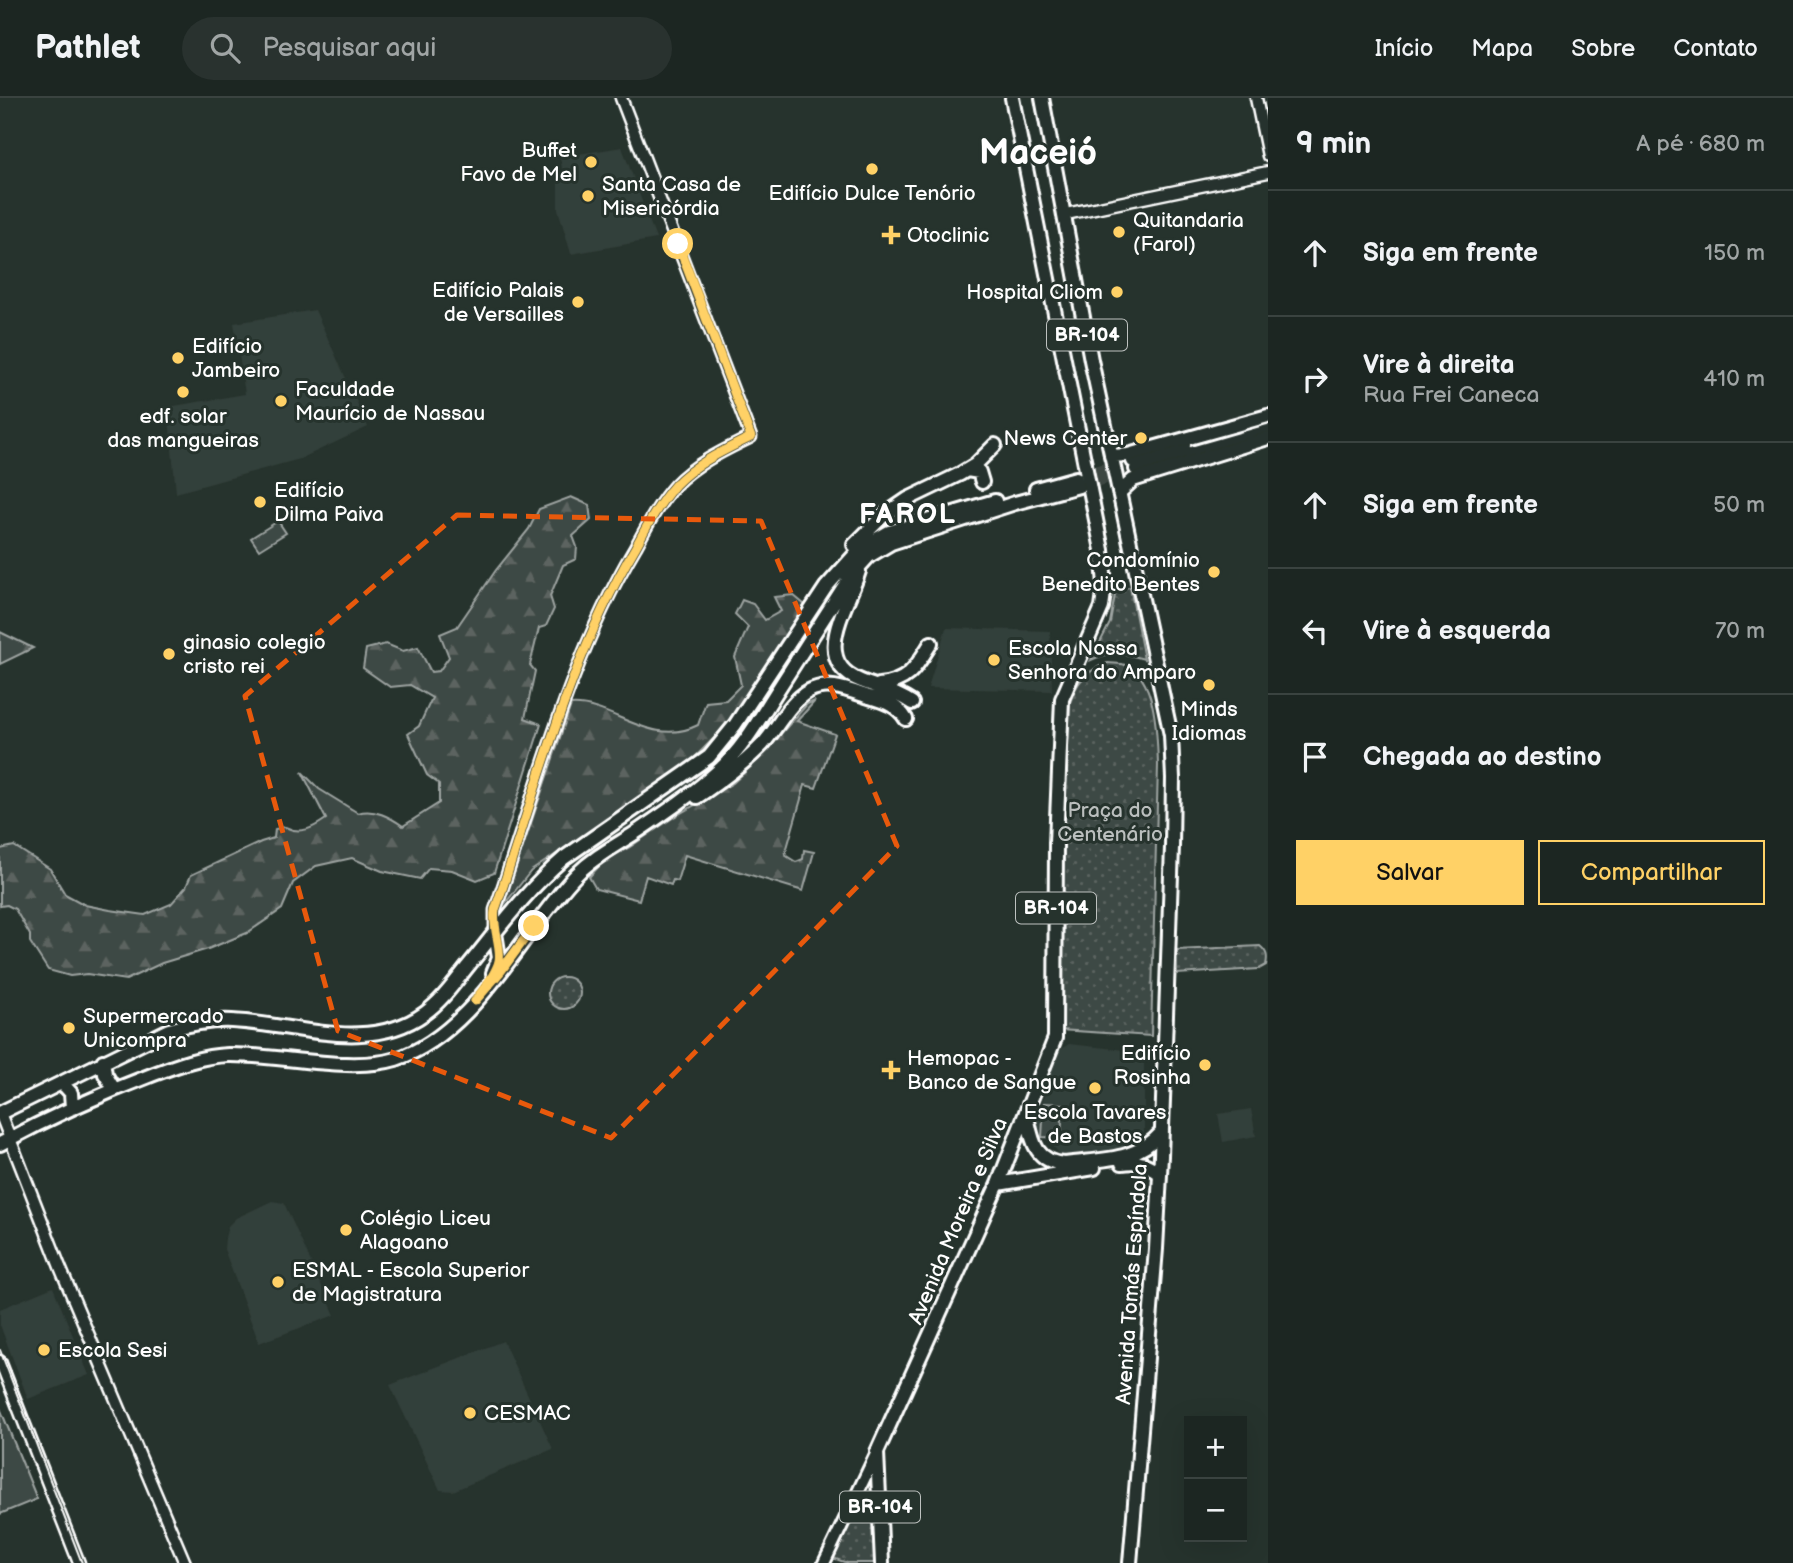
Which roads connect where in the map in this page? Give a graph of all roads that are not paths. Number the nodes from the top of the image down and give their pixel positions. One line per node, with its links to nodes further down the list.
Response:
1 (621, 98): 23 (street)
2 (1012, 98): 29 (main road, Avenida Moreira e Silva / BR-104)
3 (1042, 98): 7 (main road, BR-104)
4 (1256, 98): 5 (street)
5 (1268, 156): 6 (street)
6 (1265, 173): 7 (street)
7 (1066, 214): 12 (main road, BR-104)
8 (1268, 418): 9 (main road); 12 (main road)
9 (1268, 431)
10 (1268, 438): 15 (main road)
11 (995, 445): 13 (main road)
12 (1111, 456): 15 (main road, BR-104)
13 (967, 470): 14 (main road); 17 (main road)
14 (982, 482)
15 (1119, 493): 31 (main road, Avenida Tomás Espíndola / BR-104)
16 (862, 561): 17 (main road); 19 (main road); 22 (main road)
17 (826, 587): 23 (main road)
18 (931, 643): 19 (main road)
19 (876, 686): 20 (main road)
20 (912, 703)
21 (906, 719): 22 (main road)
22 (667, 809): 24 (main road)
23 (495, 933): 24 (main road); 25 (main road)
24 (475, 1001): 27 (main road)
25 (103, 1061): 26 (main road); 27 (main road)
26 (62, 1083): 28 (main road); 30 (main road)
27 (114, 1089): 28 (main road)
28 (72, 1108): 32 (main road)
29 (1026, 1112): 33 (main road); 36 (main road, Avenida Moreira e Silva / BR-104)
30 (0, 1113): 32 (street)
31 (1162, 1132): 33 (main road); 34 (main road, Avenida Tomás Espíndola / BR-104)
32 (5, 1141): 40 (street)
33 (1037, 1150): 35 (main road)
34 (1160, 1174): 35 (main road); 43 (main road, Avenida Tomás Espíndola / BR-104)
35 (1034, 1177): 36 (main road)
36 (998, 1184): 38 (main road, Avenida Moreira e Silva / BR-104)
37 (0, 1361): 39 (street)
38 (877, 1452): 41 (main road, Avenida Moreira e Silva); 42 (main road, BR-104)
39 (79, 1563)
40 (185, 1563)
41 (824, 1563)
42 (882, 1563)
43 (1130, 1563)

